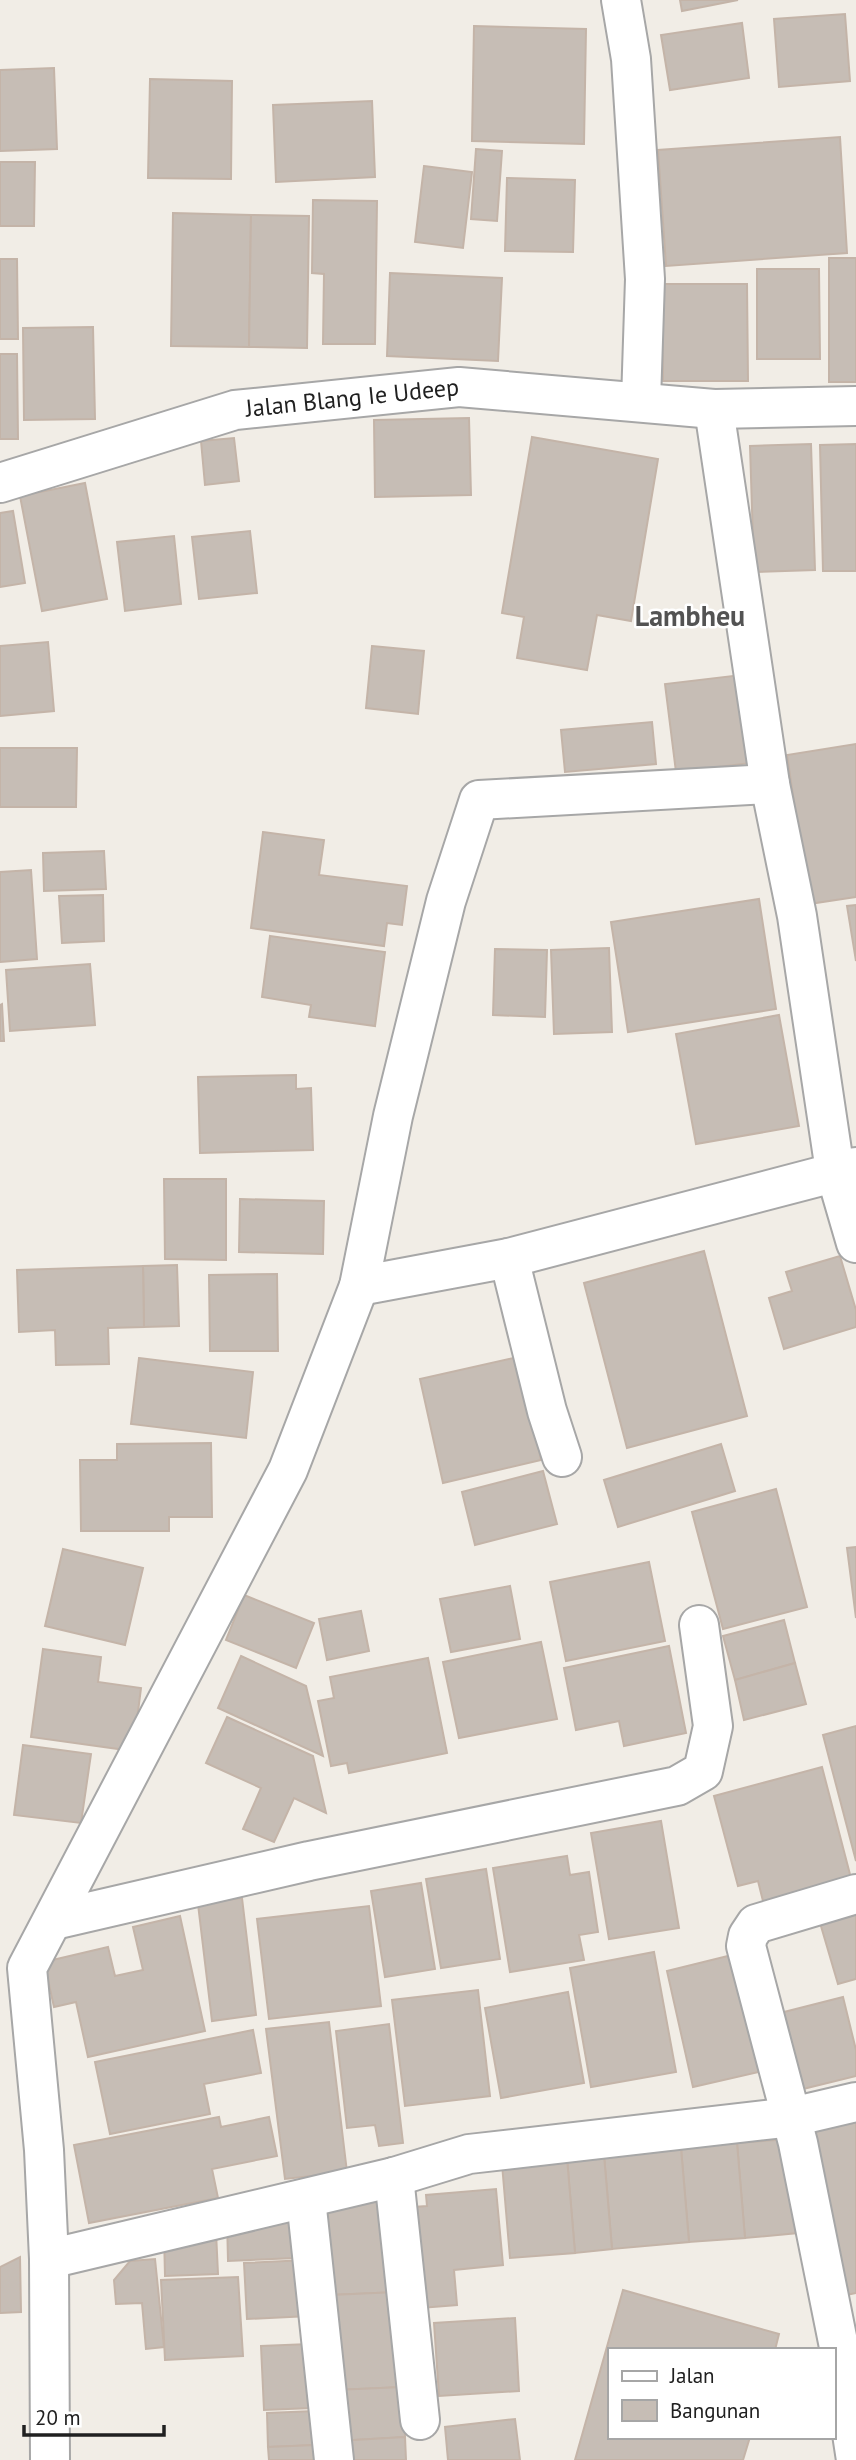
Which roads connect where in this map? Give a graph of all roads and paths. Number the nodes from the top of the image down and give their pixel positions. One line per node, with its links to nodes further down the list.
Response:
1 (621, 0): 2 (street)
2 (641, 401): 4 (street, Jalan Blang Ie Udeep); 5 (street, Jalan Blang Ie Udeep)
3 (856, 406): 4 (street, Jalan Blang Ie Udeep)
4 (714, 409): 6 (street)
5 (0, 483)
6 (770, 784): 7 (street); 10 (street)
7 (846, 1169): 8 (street); 9 (street)
8 (856, 1243)
9 (509, 1258): 10 (street); 11 (street)
10 (359, 1286): 14 (street)
11 (562, 1457)
12 (699, 1625): 14 (street)
13 (856, 1894): 17 (street)
14 (54, 1920): 15 (street)
15 (14, 1968): 20 (street)
16 (856, 2102): 17 (street)
17 (792, 2117): 18 (street); 21 (street)
18 (394, 2177): 19 (street); 22 (street)
19 (306, 2199): 20 (street); 24 (street)
20 (49, 2259): 23 (street)
21 (847, 2340): 25 (street)
22 (420, 2420)
23 (50, 2460)
24 (334, 2460)
25 (856, 2460)

